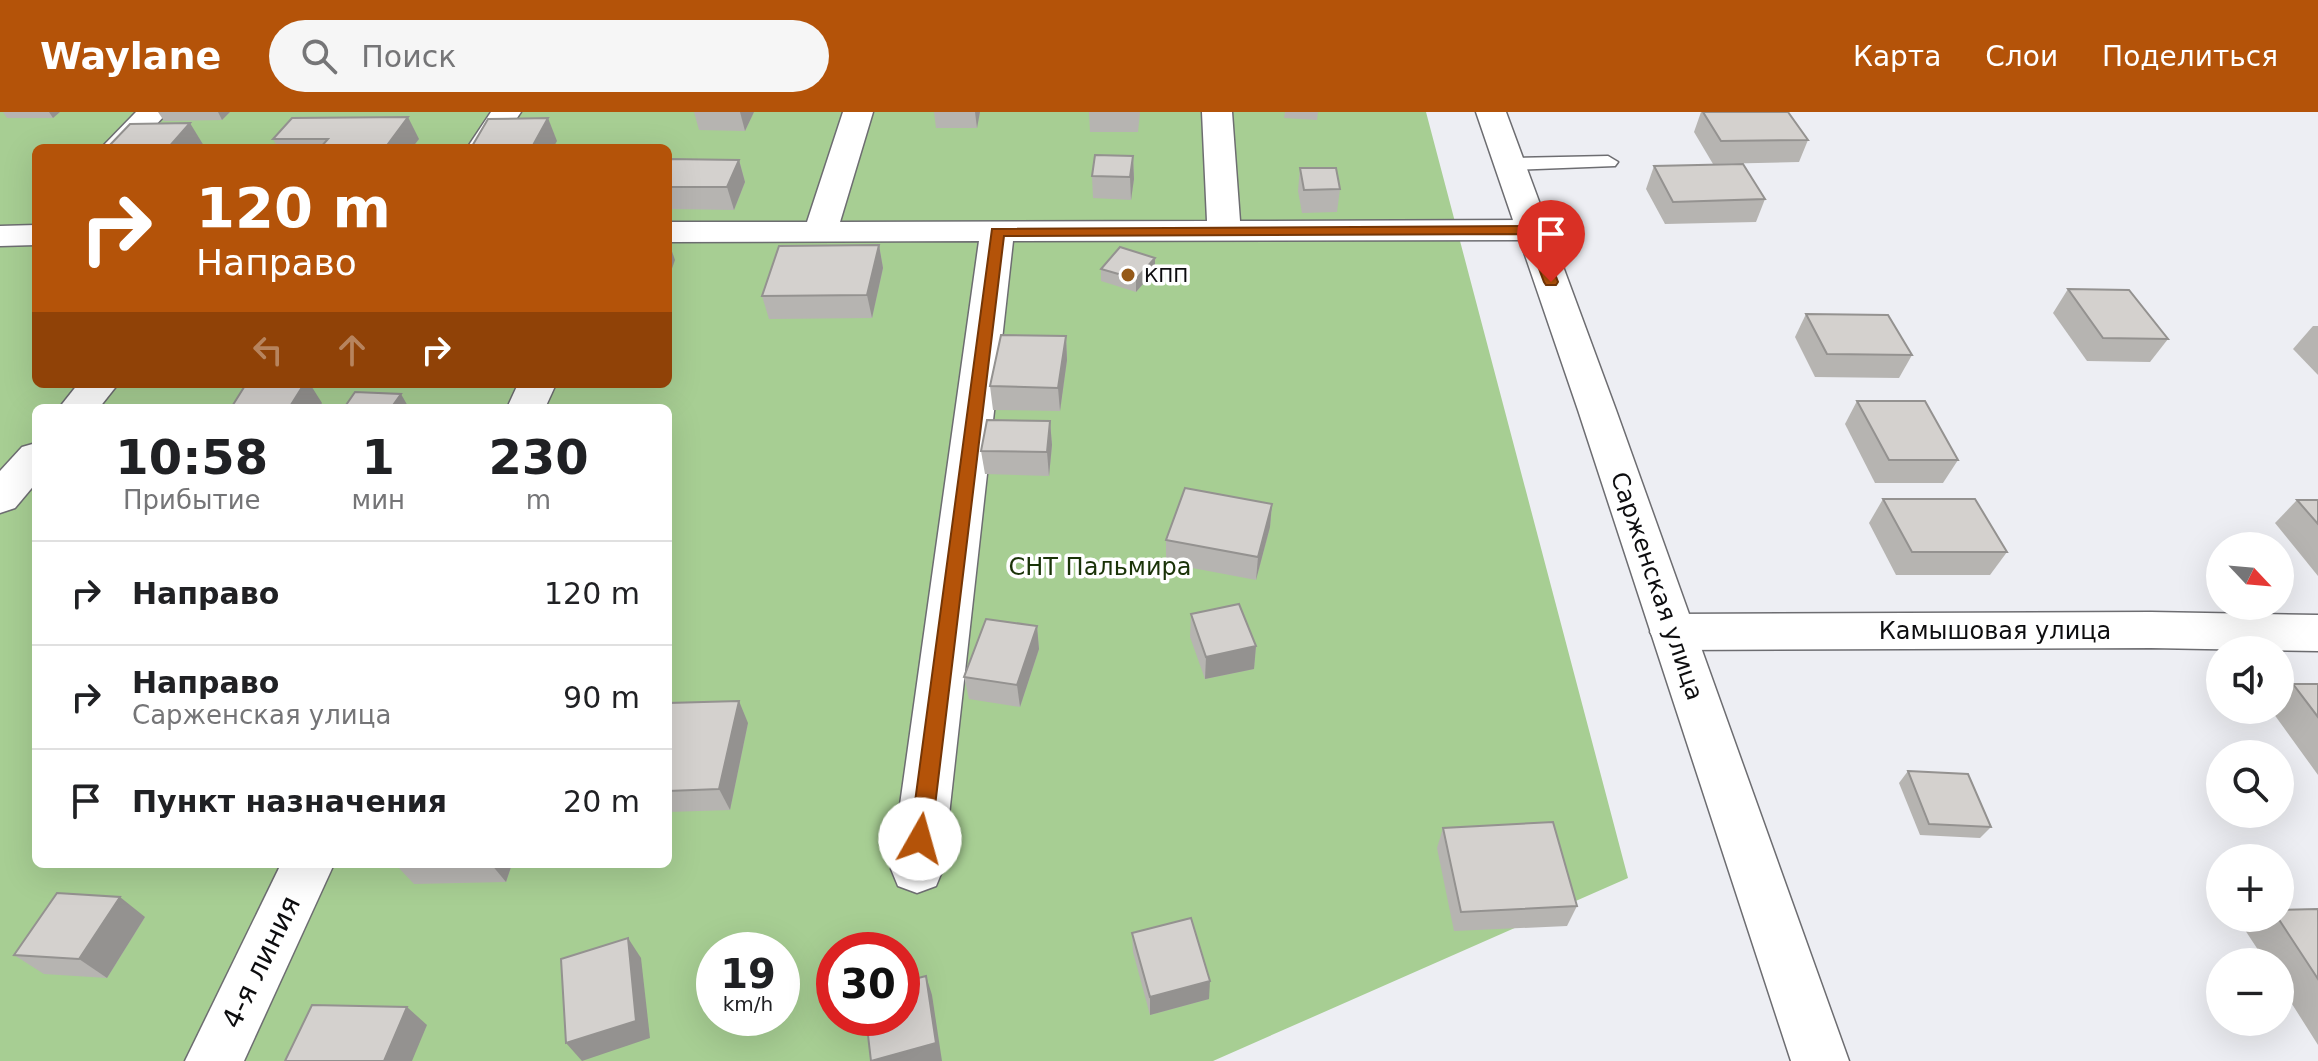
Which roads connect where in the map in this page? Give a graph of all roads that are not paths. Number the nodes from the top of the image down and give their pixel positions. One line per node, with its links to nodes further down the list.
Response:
1 (153, 112): 6 (street)
2 (506, 112): 7 (street)
3 (858, 112): 13 (street)
4 (1217, 112): 11 (street)
5 (1491, 112): 9 (street, Сарженская улица)
6 (120, 144)
7 (485, 144)
8 (1608, 162): 9 (lane)
9 (1509, 164): 10 (street, Сарженская улица)
10 (1531, 230): 11 (street); 19 (street, Сарженская улица)
11 (1224, 231): 14 (street)
12 (672, 232): 13 (street)
13 (820, 232): 14 (street)
14 (997, 232): 22 (street)
15 (96, 388): 16 (street)
16 (82, 404)
17 (32, 462): 18 (street)
18 (0, 498)
19 (1673, 632): 20 (street, Камышовая улица); 24 (street, Сарженская улица)
20 (2318, 633)
21 (306, 868): 23 (street, 4-я линия)
22 (917, 869)
23 (214, 1061)
24 (1820, 1061)

